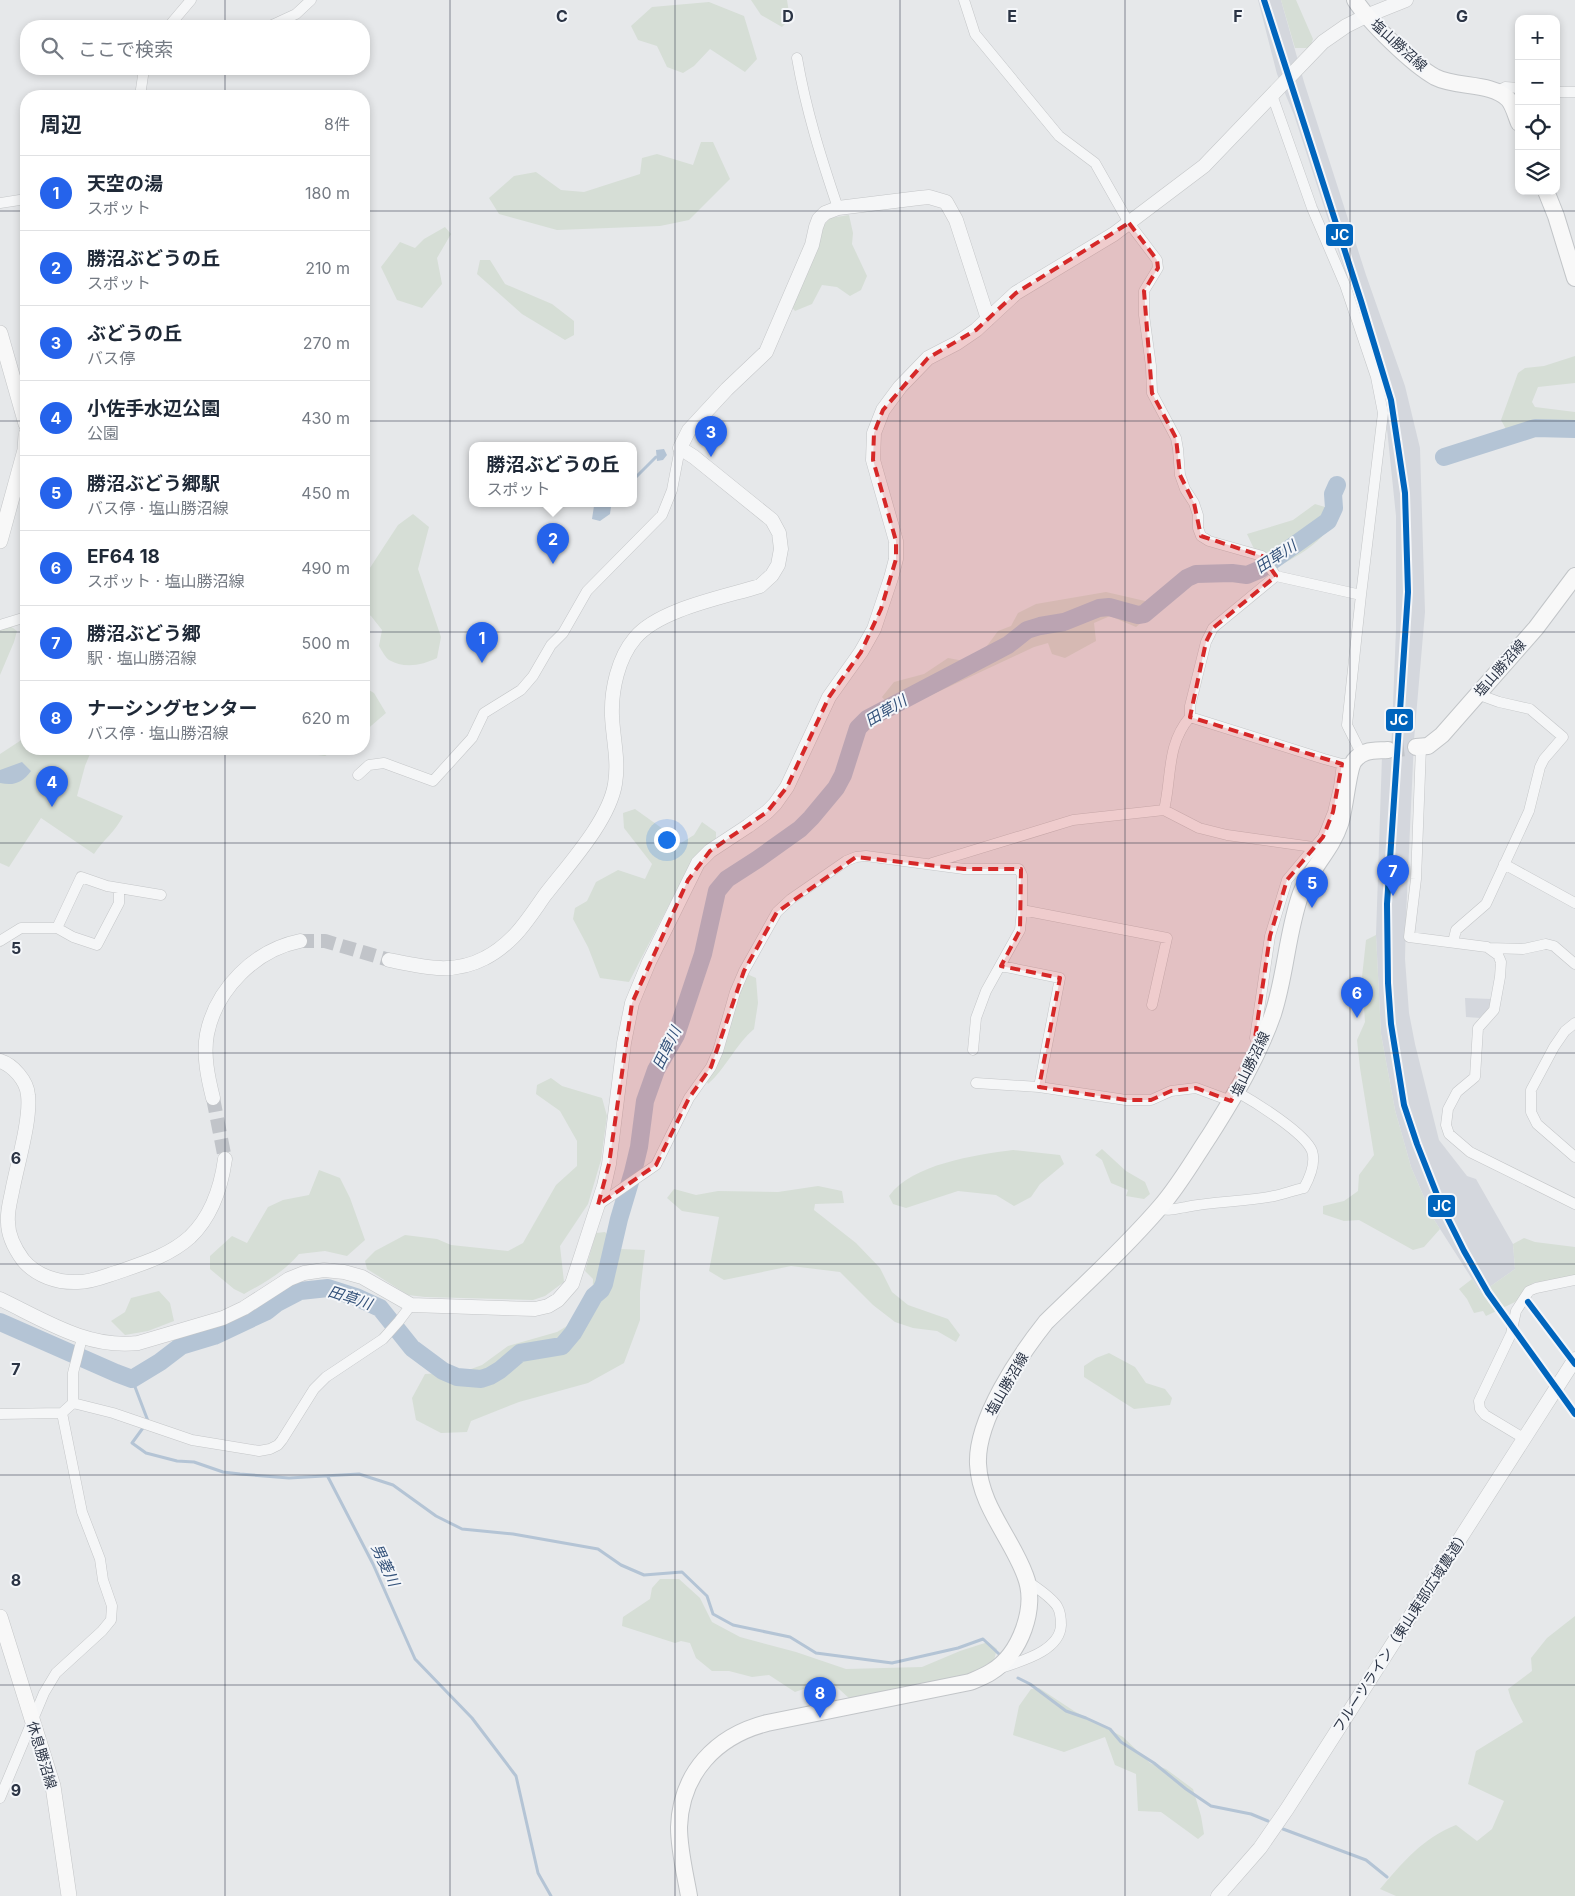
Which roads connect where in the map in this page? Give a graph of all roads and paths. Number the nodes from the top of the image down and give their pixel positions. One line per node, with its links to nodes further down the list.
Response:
1 (191, 0): 7 (street)
2 (311, 0): 8 (street)
3 (964, 0): 22 (street)
4 (1355, 0): 6 (main road, 塩山勝沼線)
5 (1406, 0): 6 (street)
6 (1366, 16): 13 (main road, 塩山勝沼線); 16 (street)
7 (173, 20)
8 (283, 20)
9 (797, 58): 21 (street)
10 (143, 75): 12 (street)
11 (1515, 88): 13 (street)
12 (141, 90)
13 (1496, 92): 17 (main road)
14 (1560, 92): 15 (street)
15 (1575, 92)
16 (1274, 93): 22 (street); 32 (street)
17 (1515, 113)
18 (1548, 195): 23 (main road)
19 (20, 200): 20 (street)
20 (0, 202)
21 (838, 208): 24 (street); 27 (street)
22 (1129, 223): 24 (street); 30 (street)
23 (1575, 278)
24 (988, 319): 69 (street)
25 (0, 334): 26 (main road)
26 (20, 402)
27 (680, 448): 40 (street); 54 (street)
28 (20, 468): 29 (main road)
29 (0, 541)
30 (1276, 576): 32 (street); 36 (street)
31 (1575, 576): 35 (main road, 塩山勝沼線)
32 (1360, 595): 39 (street)
33 (20, 619): 34 (street)
34 (0, 625)
35 (1477, 694): 37 (main road, 塩山勝沼線); 44 (street)
36 (1190, 716): 39 (street); 41 (street)
37 (1419, 747): 52 (street)
38 (1388, 750): 39 (main road)
39 (1352, 760): 42 (street); 59 (main road, 塩山勝沼線)
40 (358, 775)
41 (1164, 810): 42 (street); 43 (street)
42 (1313, 847): 59 (street)
43 (929, 864): 48 (street); 69 (street)
44 (1504, 864): 47 (street); 52 (street)
45 (119, 888): 46 (street); 49 (street); 49 (street)
46 (161, 895)
47 (1575, 902)
48 (1022, 910): 56 (street); 57 (street)
49 (57, 928): 50 (street)
50 (0, 941)
51 (300, 942): 65 (street)
52 (1453, 942): 53 (street)
53 (1487, 947): 55 (street); 68 (street)
54 (389, 960)
55 (1575, 964)
56 (1000, 966): 60 (street); 63 (street)
57 (1152, 1005)
58 (1575, 1023): 66 (street)
59 (1259, 1048): 64 (main road, 塩山勝沼線)
60 (973, 1050)
61 (0, 1061): 67 (street)
62 (976, 1083): 63 (street)
63 (1039, 1087): 64 (street)
64 (1234, 1096): 70 (main road, 塩山勝沼線); 70 (street)
65 (213, 1098)
66 (1575, 1157)
67 (225, 1159)
68 (1575, 1204)
69 (598, 1205): 73 (street)
70 (1160, 1208): 80 (main road, 塩山勝沼線)
71 (1575, 1280): 79 (street)
72 (0, 1299): 74 (street)
73 (411, 1305): 74 (street); 76 (street)
74 (82, 1338): 76 (street)
75 (1575, 1359): 79 (street, フルーツライン（東山東部広域農道）)
76 (73, 1403): 78 (street)
77 (0, 1414): 78 (street)
78 (62, 1414): 83 (street)
79 (1525, 1438): 87 (street, フルーツライン（東山東部広域農道）)
80 (1026, 1580): 82 (main road, 塩山勝沼線); 82 (street)
81 (0, 1617): 83 (main road, 休息勝沼線)
82 (993, 1671): 86 (main road, 塩山勝沼線)
83 (32, 1721): 84 (street); 85 (main road, 休息勝沼線)
84 (0, 1798)
85 (69, 1896)
86 (689, 1896)
87 (1218, 1896)

